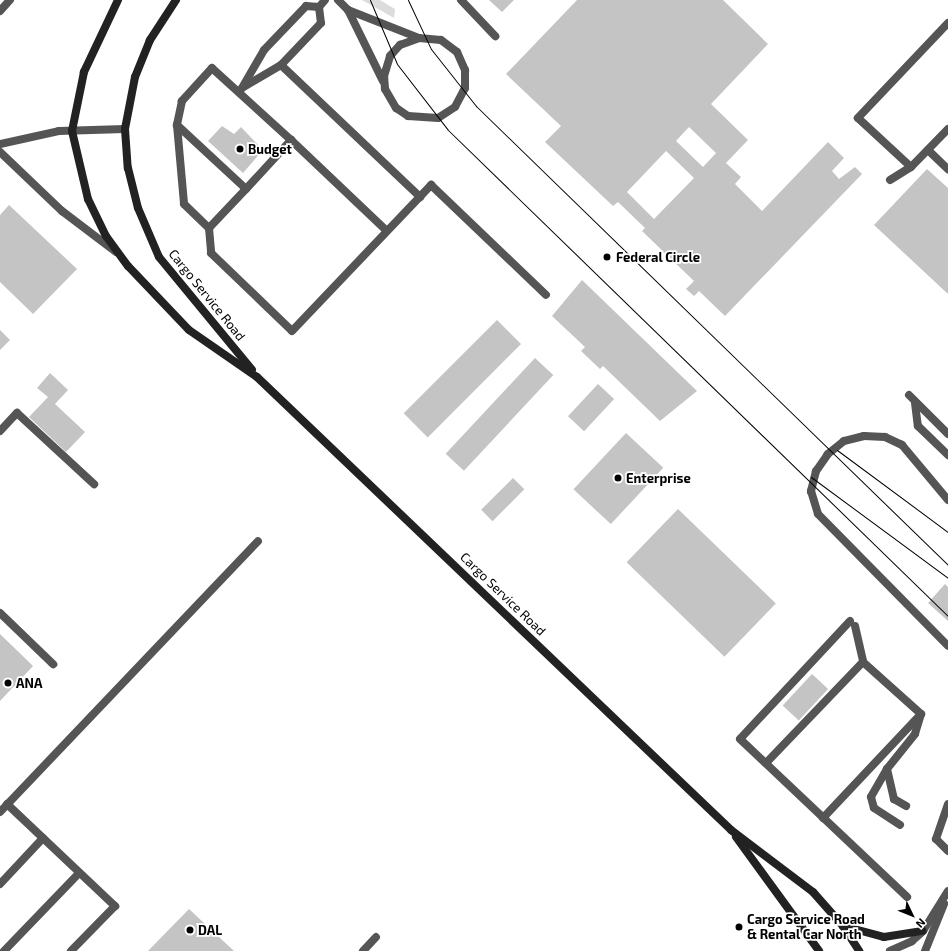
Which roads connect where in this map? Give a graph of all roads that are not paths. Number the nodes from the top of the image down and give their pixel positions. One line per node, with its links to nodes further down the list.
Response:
1 (10, 0): 9 (street)
2 (118, 0): 19 (street, Cargo Service Road)
3 (176, 0): 17 (street, Cargo Service Road)
4 (325, 0): 7 (street)
5 (338, 0): 8 (street)
6 (461, 0): 11 (street)
7 (318, 6): 13 (street); 15 (street)
8 (348, 10): 12 (street); 14 (street)
9 (0, 11)
10 (948, 22): 24 (street)
11 (496, 36)
12 (419, 38): 14 (street); 14 (street)
13 (281, 66): 15 (street); 28 (street)
14 (384, 82)
15 (240, 90): 16 (street); 20 (street)
16 (177, 125): 27 (street); 29 (street)
17 (125, 129): 19 (street); 33 (street, Cargo Service Road)
18 (948, 129): 22 (street)
19 (72, 131): 21 (street); 31 (street, Cargo Service Road)
20 (291, 140): 27 (street); 30 (street)
21 (0, 144)
22 (928, 150): 24 (street); 25 (street)
23 (0, 152): 31 (street)
24 (911, 167): 26 (street)
25 (948, 169)
26 (890, 180)
27 (246, 189): 29 (street)
28 (420, 197): 30 (street); 32 (street)
29 (209, 228): 30 (street)
30 (387, 231)
31 (118, 253): 33 (street, Cargo Service Road)
32 (546, 295)
33 (257, 377): 55 (street, Cargo Service Road)
34 (909, 395): 35 (street)
35 (915, 403): 37 (street); 38 (street)
36 (0, 431): 39 (street)
37 (948, 434)
38 (948, 455)
39 (94, 484)
40 (948, 500): 43 (street)
41 (258, 541): 49 (street)
42 (0, 613): 45 (street)
43 (948, 646)
44 (863, 662): 46 (street); 47 (street); 47 (street)
45 (53, 664)
46 (921, 714): 48 (street); 53 (street)
47 (766, 763): 53 (street)
48 (887, 769): 51 (street); 54 (street)
49 (7, 804): 52 (street); 56 (street)
50 (948, 804): 57 (street)
51 (906, 806)
52 (0, 812)
53 (823, 818): 61 (street)
54 (900, 825)
55 (731, 830): 62 (street, Cargo Service Road); 68 (street, Cargo Service Road)
56 (43, 838): 58 (street); 59 (street)
57 (948, 851)
58 (79, 873): 65 (street); 66 (street)
59 (0, 884)
60 (947, 893): 63 (street); 71 (street)
61 (908, 897)
62 (842, 926): 63 (street); 69 (street, Cargo Service Road)
63 (923, 931): 70 (street)
64 (376, 937): 67 (street)
65 (4, 951)
66 (71, 951)
67 (363, 951)
68 (819, 951)
69 (859, 951)
70 (890, 951)
71 (925, 951)

